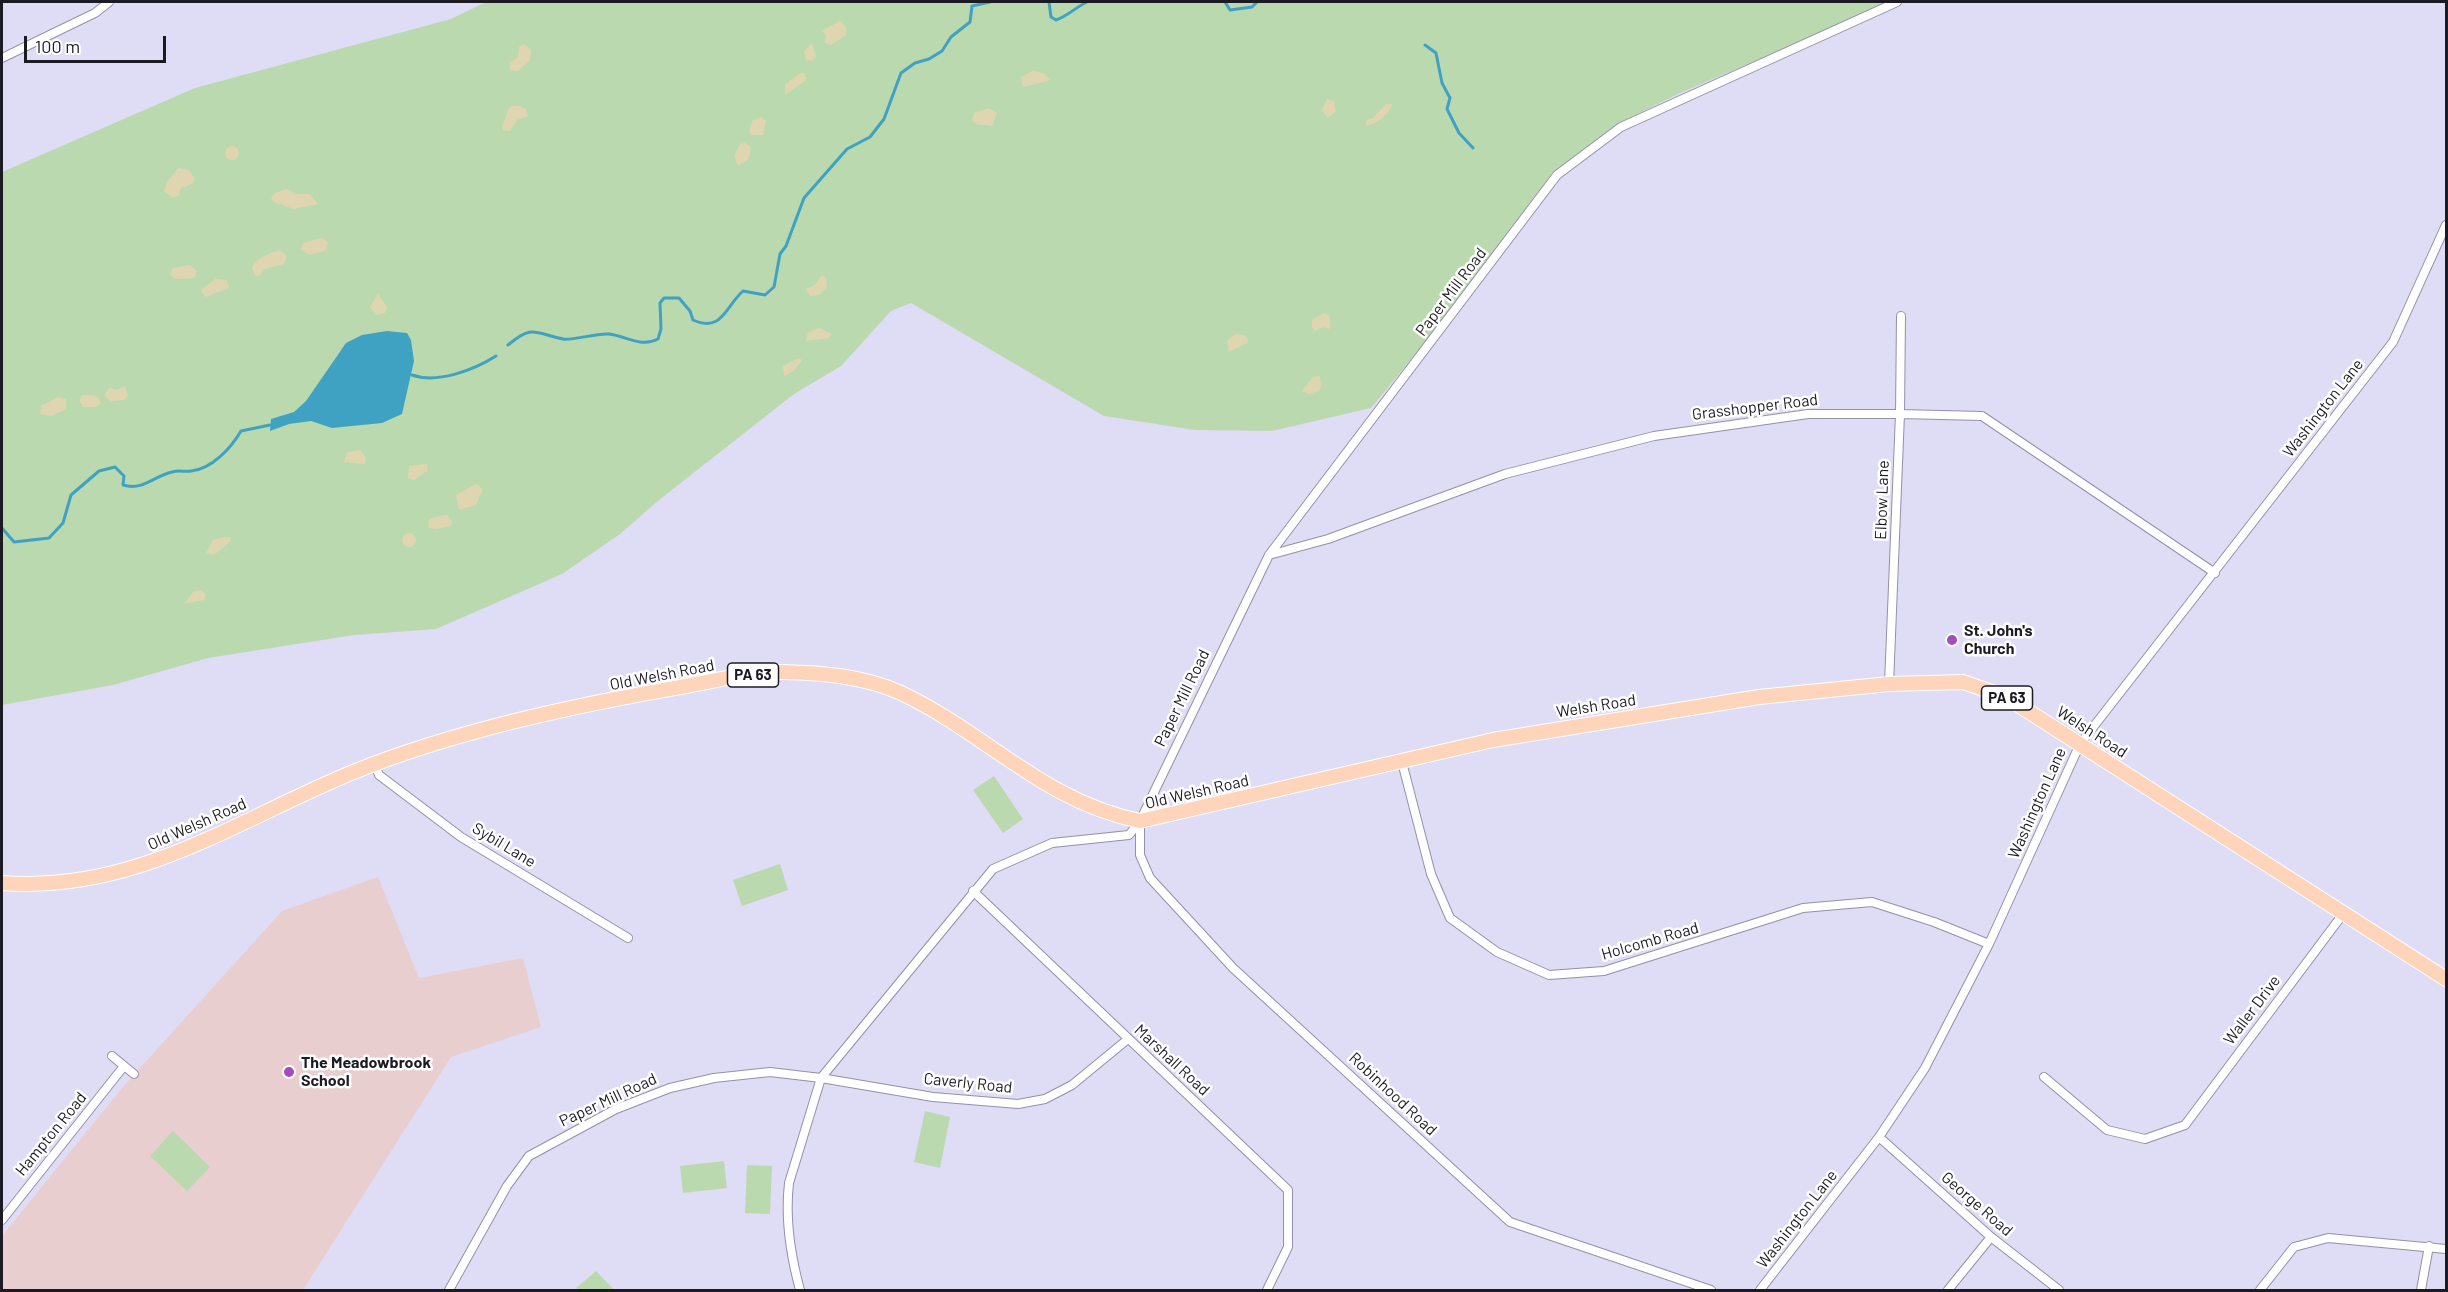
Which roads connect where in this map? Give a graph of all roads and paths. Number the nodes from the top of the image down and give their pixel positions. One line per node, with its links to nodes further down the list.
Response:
1 (109, 2): 3 (street)
2 (1897, 2): 8 (street, Paper Mill Road)
3 (2, 58)
4 (2446, 225): 5 (street, Washington Lane)
5 (2443, 244): 9 (street, Washington Lane)
6 (1901, 316): 7 (street, Elbow Lane)
7 (1900, 414): 8 (street, Grasshopper Road); 9 (street, Grasshopper Road); 10 (street, Elbow Lane)
8 (1269, 555): 15 (street, Paper Mill Road)
9 (2215, 573): 12 (street, Washington Lane)
10 (1889, 684): 11 (main road, Welsh Road / PA 63); 12 (main road, Welsh Road / PA 63)
11 (1493, 740): 13 (main road, Old Welsh Road / PA 63)
12 (2080, 744): 18 (main road, Welsh Road / PA 63); 20 (street, Washington Lane)
13 (1402, 762): 15 (main road, Old Welsh Road / PA 63); 20 (street, Holcomb Road)
14 (375, 765): 15 (main road, Old Welsh Road / PA 63); 16 (main road, Old Welsh Road / PA 63); 19 (street, Sybil Lane)
15 (1140, 821): 17 (street); 36 (street, Robinhood Road)
16 (2, 883)
17 (973, 891): 22 (street, Marshall Road); 27 (street)
18 (2343, 914): 21 (main road, Welsh Road / PA 63); 26 (street, Waller Drive)
19 (628, 938)
20 (1989, 944): 28 (street, Washington Lane)
21 (2446, 979)
22 (1128, 1039): 27 (street, Caverly Road); 35 (street, Marshall Road)
23 (112, 1056): 24 (street)
24 (124, 1066): 25 (street); 29 (street, Hampton Road)
25 (134, 1074)
26 (2044, 1077)
27 (821, 1078): 33 (street, Paper Mill Road); 34 (street)
28 (1879, 1137): 30 (street, George Road); 37 (street, Washington Lane)
29 (2, 1220)
30 (1991, 1237): 38 (street); 39 (street, George Road)
31 (2429, 1246): 32 (street); 40 (street); 41 (street)
32 (2446, 1249)
33 (449, 1290)
34 (800, 1290)
35 (1267, 1290)
36 (1711, 1290)
37 (1760, 1290)
38 (1948, 1290)
39 (2059, 1290)
40 (2260, 1290)
41 (2421, 1290)

